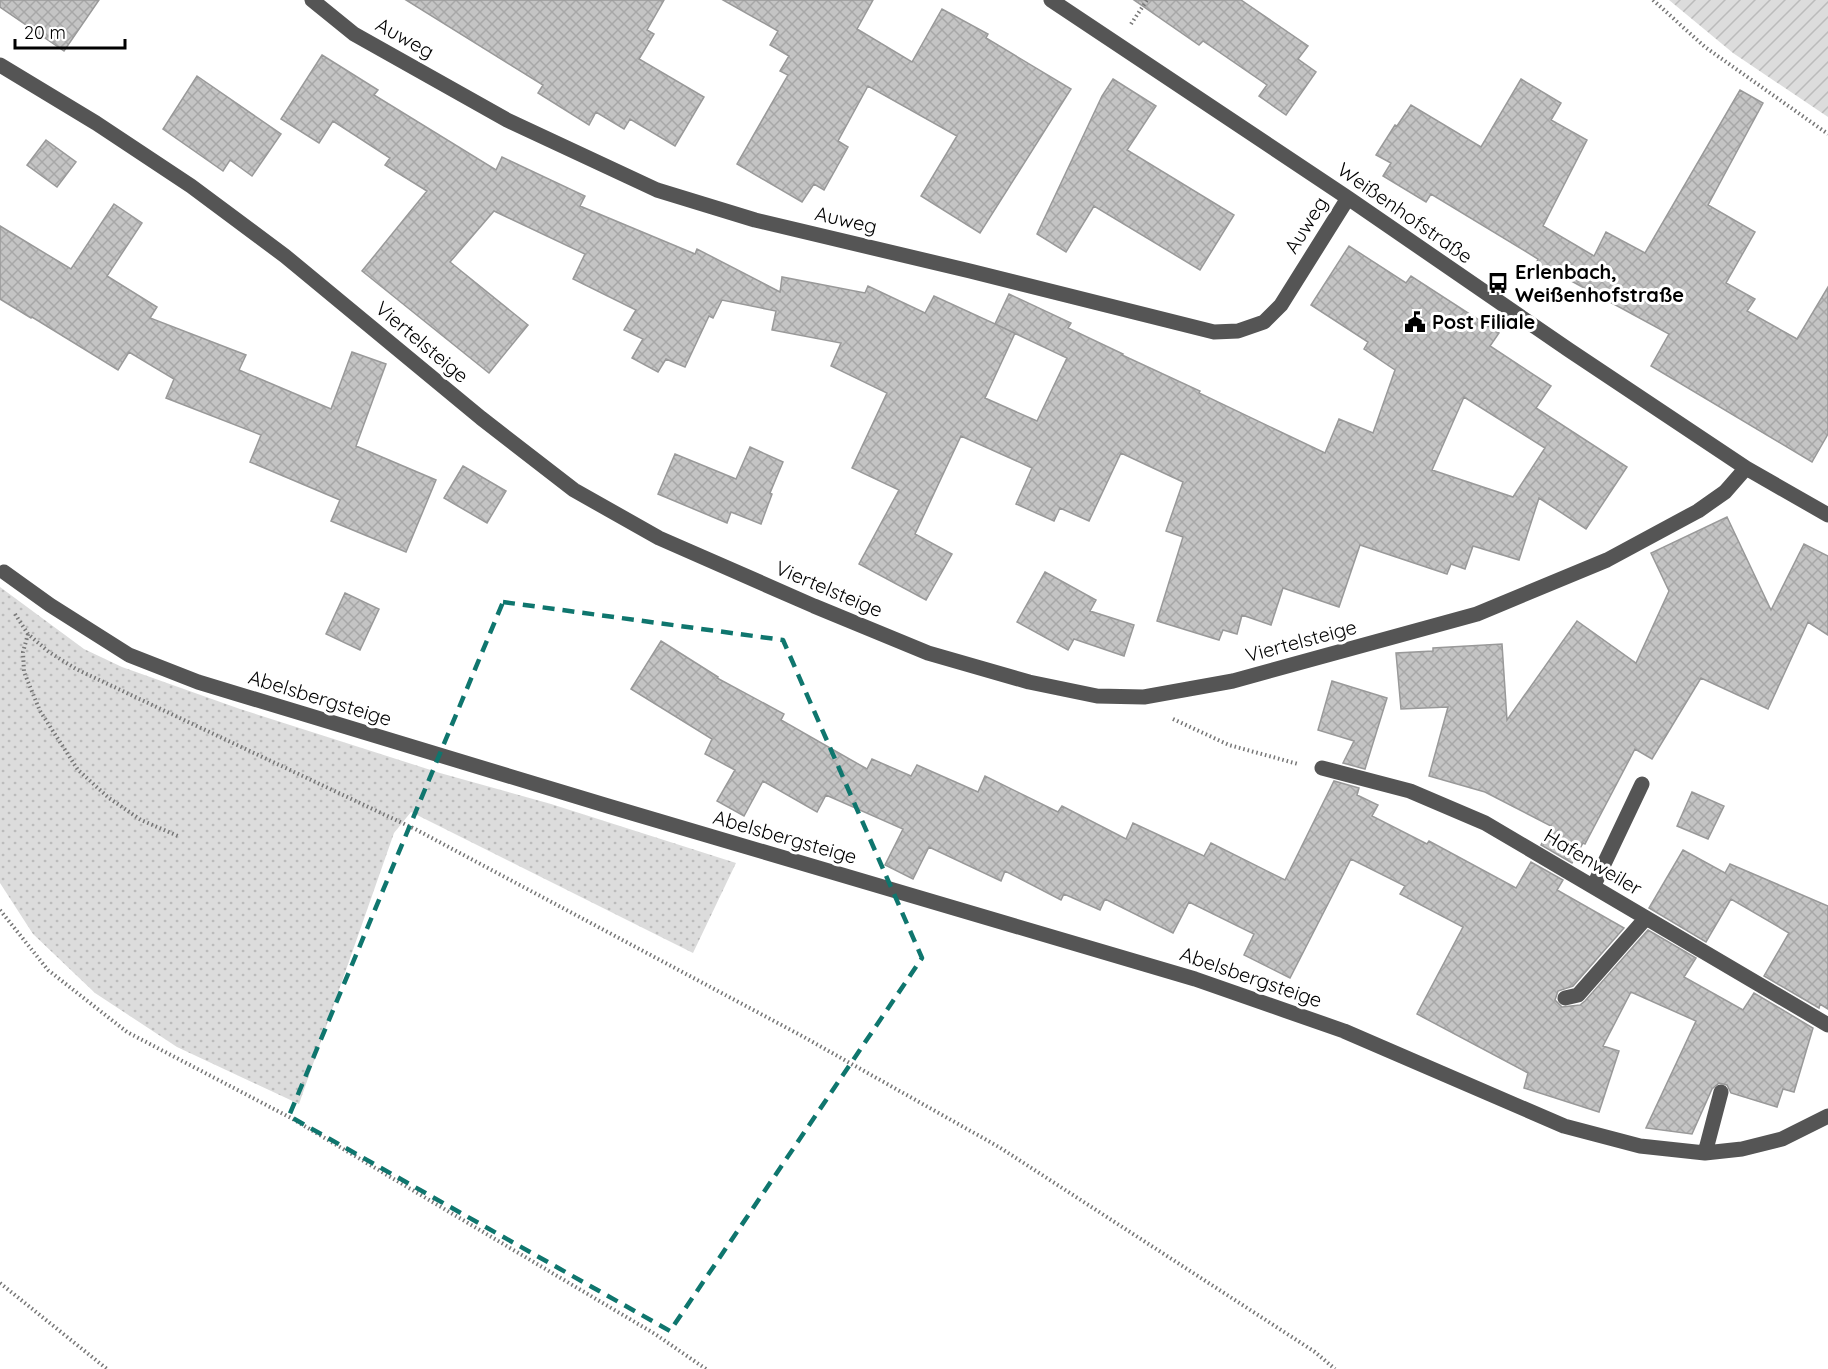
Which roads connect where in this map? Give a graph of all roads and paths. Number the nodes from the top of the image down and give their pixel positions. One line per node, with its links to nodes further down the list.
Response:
1 (312, 0): 6 (street, Auweg)
2 (1051, 0): 6 (street, Weißenhofstraße)
3 (1653, 0): 5 (path)
4 (0, 64): 11 (street, Viertelsteige)
5 (1828, 134)
6 (1348, 198): 7 (street, Weißenhofstraße)
7 (1746, 468): 8 (street, Weißenhofstraße); 11 (street, Viertelsteige)
8 (1828, 515)
9 (4, 573): 10 (path); 22 (street, Abelsbergsteige)
10 (28, 634): 14 (path); 26 (path)
11 (1144, 697): 12 (path)
12 (1322, 768): 15 (street, Hafenweiler)
13 (1642, 784): 15 (street)
14 (178, 836)
15 (1594, 885): 17 (street, Hafenweiler)
16 (0, 910): 25 (path)
17 (1646, 918): 18 (street); 19 (street, Hafenweiler)
18 (1565, 998)
19 (1828, 1025)
20 (1721, 1092): 22 (street)
21 (1828, 1116): 22 (street)
22 (1705, 1153)
23 (0, 1284): 24 (path)
24 (107, 1369)
25 (706, 1369)
26 (1335, 1369)

